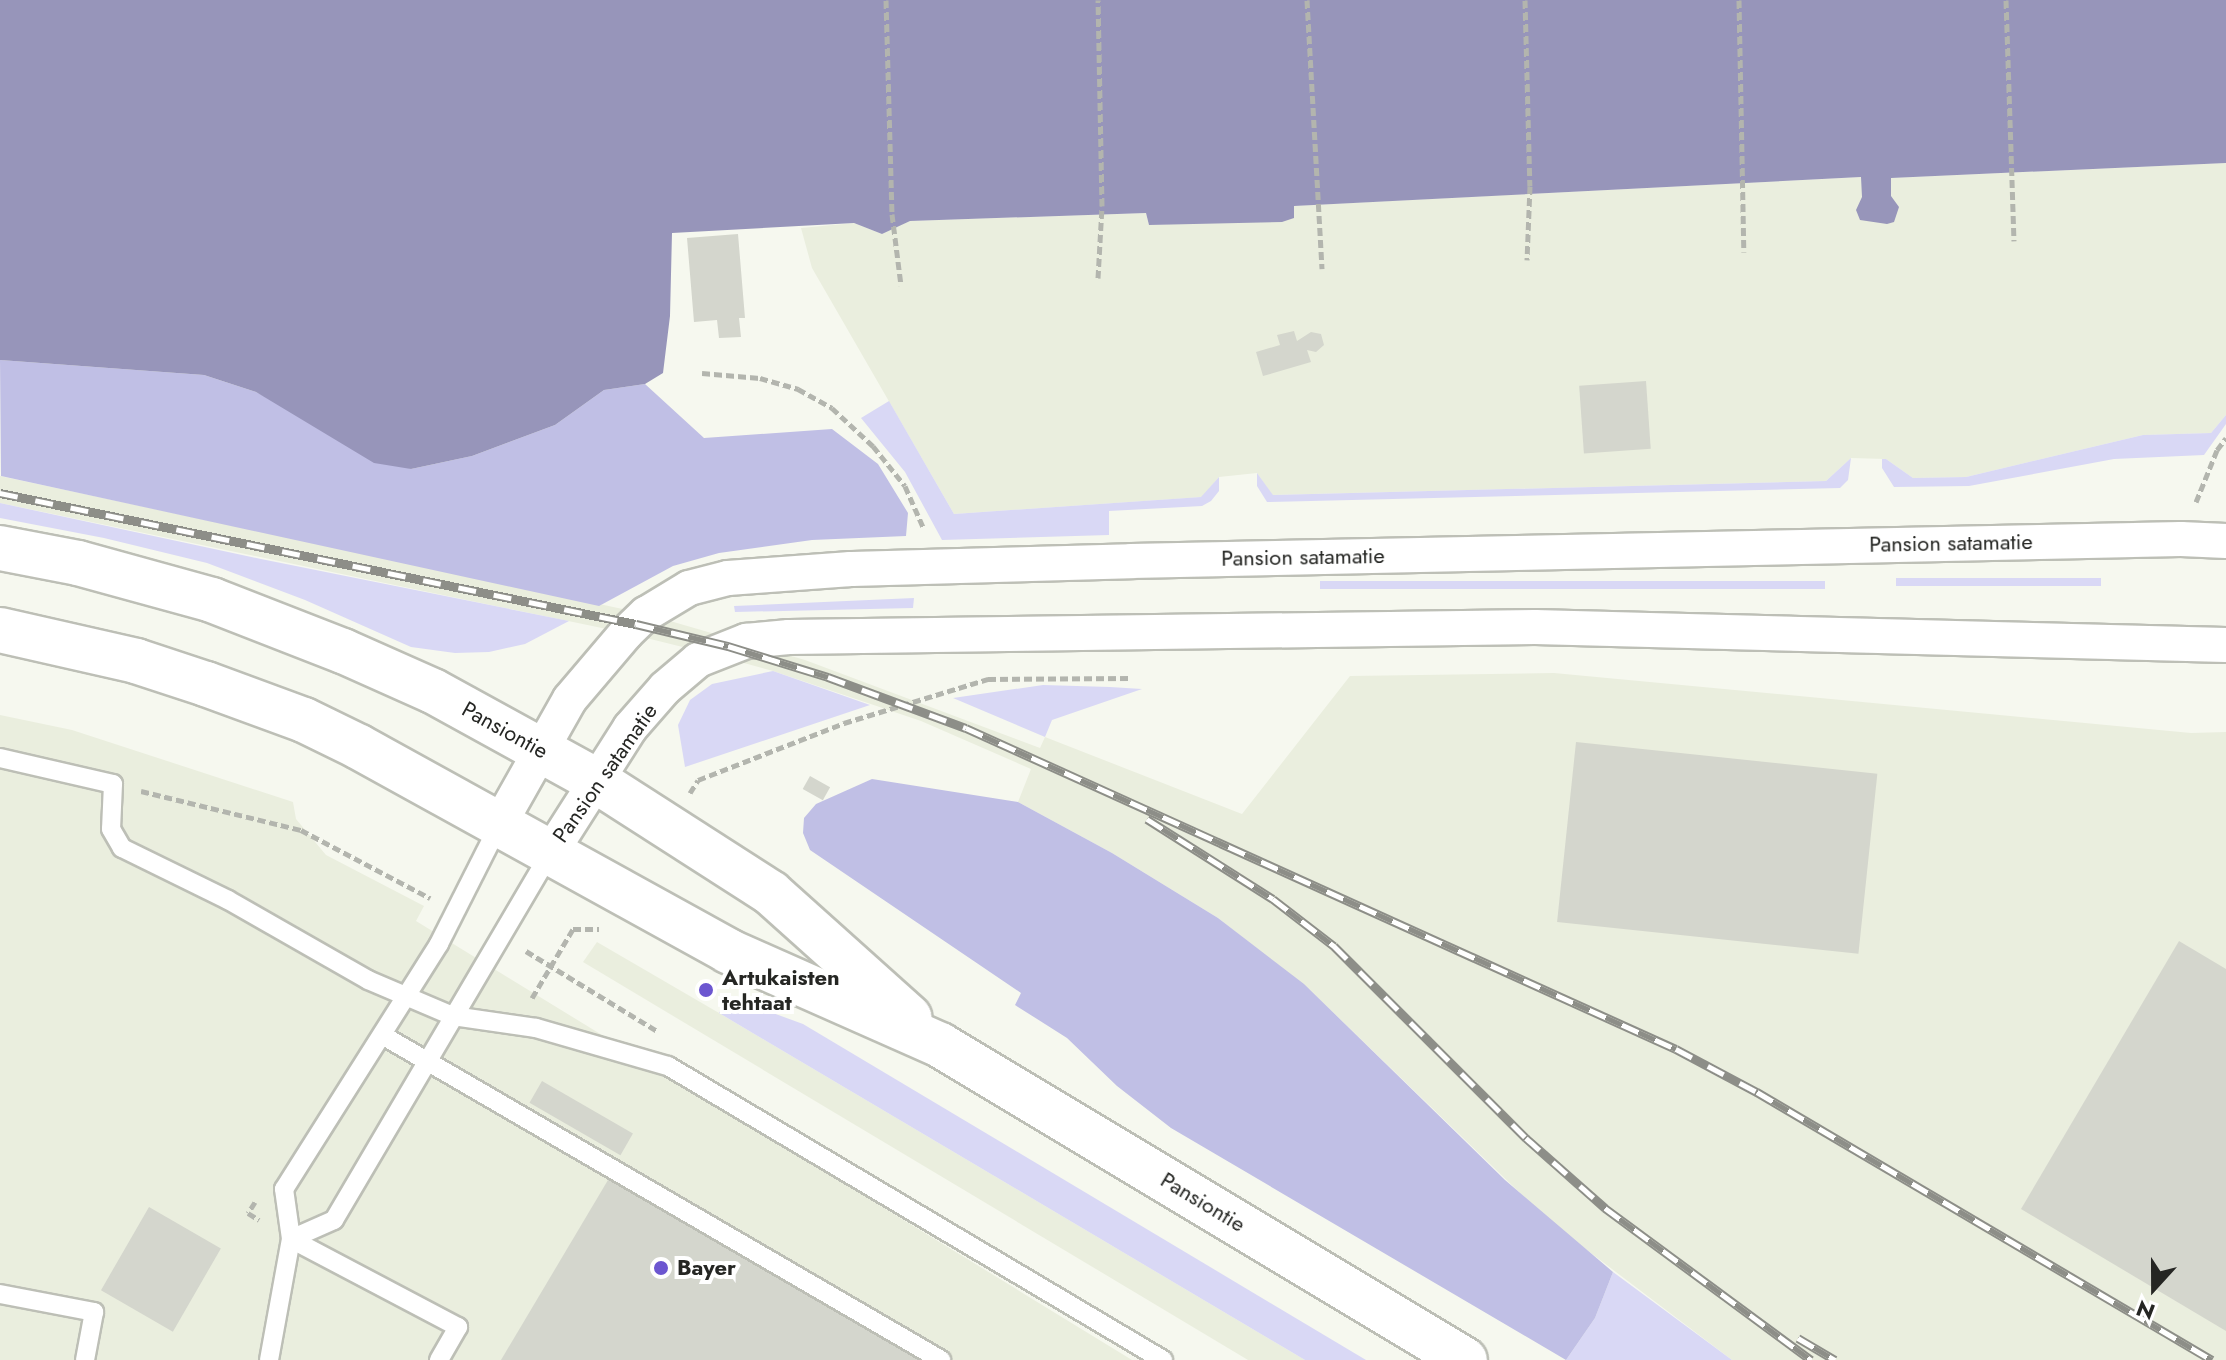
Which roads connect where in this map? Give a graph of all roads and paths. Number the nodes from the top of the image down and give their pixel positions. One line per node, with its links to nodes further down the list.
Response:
1 (886, 0): 12 (path)
2 (1098, 0): 11 (path)
3 (1307, 0): 10 (path)
4 (1525, 0): 9 (path)
5 (1739, 0): 8 (path)
6 (2006, 0): 7 (path)
7 (2014, 241)
8 (1744, 252)
9 (1527, 260)
10 (1322, 269)
11 (1098, 278)
12 (901, 285)
13 (702, 373): 18 (path)
14 (2226, 438): 15 (path)
15 (2181, 539): 16 (street, Pansion satamatie); 18 (street, Pansion satamatie)
16 (2226, 541)
17 (0, 548): 22 (street, Pansiontie)
18 (930, 567): 22 (street, Pansion satamatie)
19 (0, 630): 27 (street, Pansiontie)
20 (2226, 645): 24 (street, Pansion satamatie)
21 (1132, 678): 25 (path)
22 (540, 749): 24 (street, Pansiontie); 27 (street, Pansion satamatie)
23 (0, 758): 26 (lane)
24 (595, 780): 28 (street, Pansion satamatie); 37 (street, Pansiontie)
25 (698, 780)
26 (113, 784): 29 (path); 33 (lane)
27 (500, 823): 28 (street, Pansiontie); 29 (lane)
28 (551, 852): 31 (lane); 37 (street, Pansiontie)
29 (455, 912): 33 (lane)
30 (603, 929): 32 (path)
31 (501, 939): 32 (path); 34 (lane)
32 (552, 965): 35 (path); 39 (path)
33 (408, 995): 34 (lane); 36 (lane)
34 (453, 1016): 35 (lane); 38 (lane)
35 (516, 1024): 39 (lane)
36 (382, 1035): 38 (lane); 40 (lane)
37 (940, 1045): 47 (street, Pansiontie)
38 (427, 1059): 40 (lane); 45 (lane)
39 (668, 1066): 46 (lane)
40 (291, 1239): 43 (lane); 44 (lane)
41 (0, 1294): 42 (lane)
42 (85, 1360)
43 (269, 1360)
44 (439, 1360)
45 (941, 1360)
46 (1163, 1360)
47 (1465, 1360)

